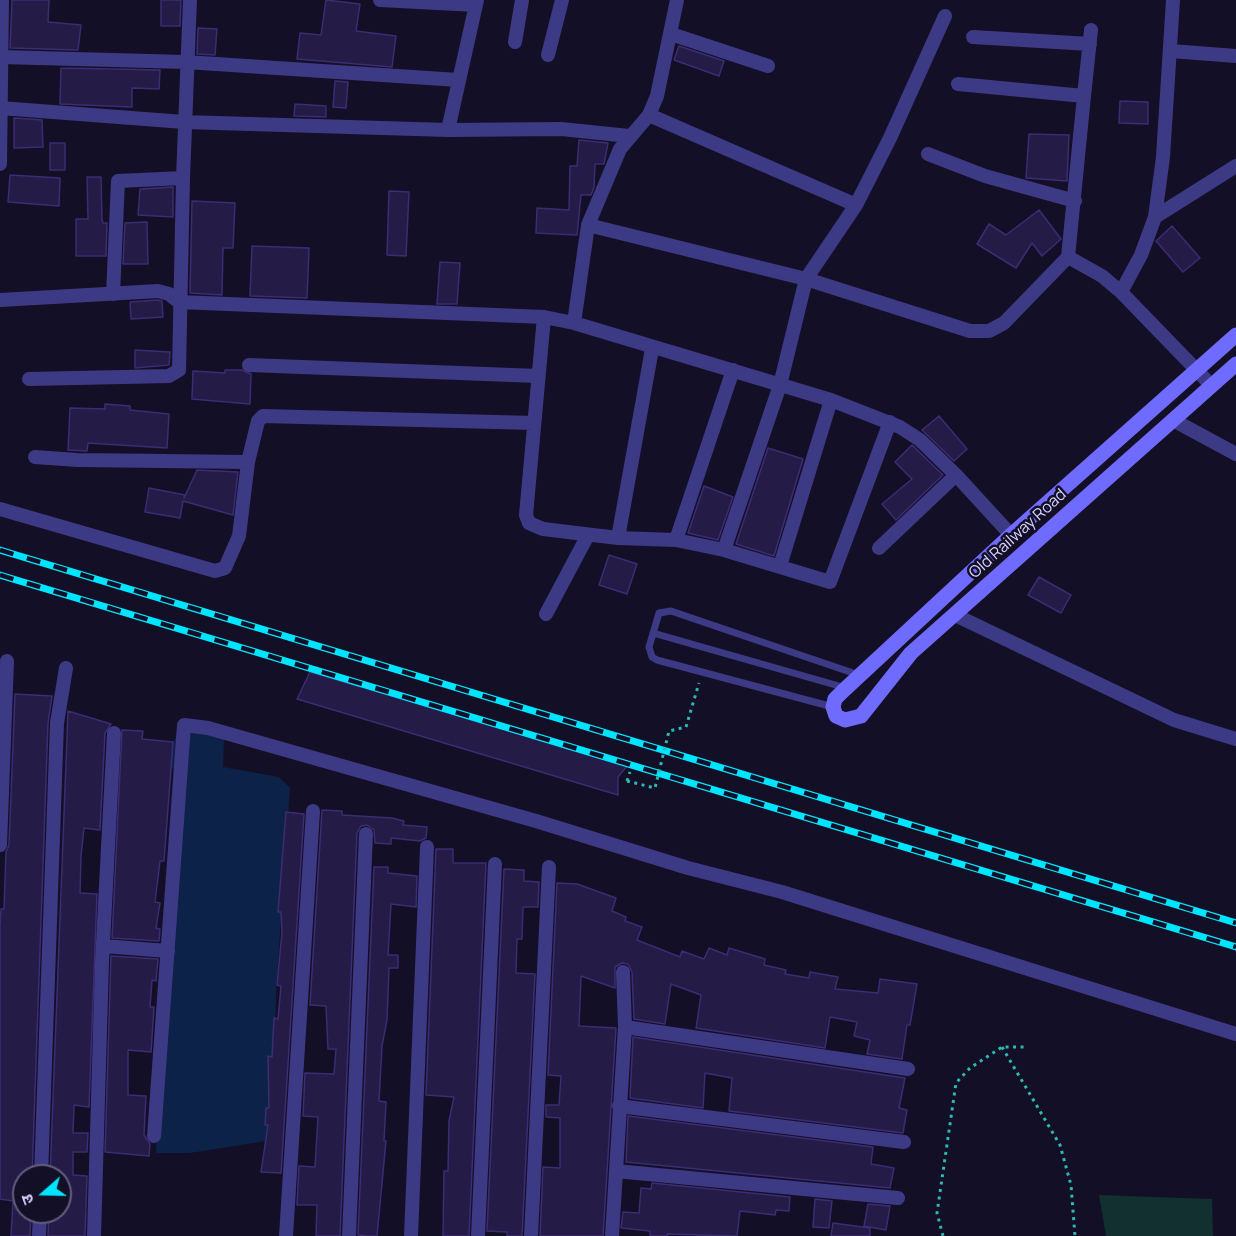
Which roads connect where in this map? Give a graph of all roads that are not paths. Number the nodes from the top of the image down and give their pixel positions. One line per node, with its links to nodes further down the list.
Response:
1 (2, 0): 12 (street)
2 (190, 0): 18 (street)
3 (380, 0): 8 (street)
4 (522, 0): 13 (street)
5 (562, 0): 15 (street)
6 (677, 0): 10 (street)
7 (1173, 0): 14 (street)
8 (476, 2): 20 (street)
9 (945, 16): 33 (street)
10 (671, 34): 19 (street); 24 (street)
11 (973, 38): 22 (street)
12 (1, 41): 17 (street)
13 (514, 42)
14 (1172, 51): 16 (street); 34 (street)
15 (548, 55)
16 (1236, 56)
17 (1, 57): 18 (street); 23 (street)
18 (186, 62): 20 (street); 25 (street)
19 (768, 66)
20 (458, 80): 26 (street)
21 (958, 84): 22 (street)
22 (1084, 96): 32 (street)
23 (0, 108): 25 (street); 29 (street)
24 (649, 115): 27 (street); 33 (street)
25 (184, 122): 26 (street); 31 (street)
26 (448, 130): 27 (street)
27 (629, 136): 35 (street)
28 (928, 154): 32 (street)
29 (0, 164)
30 (1236, 166): 34 (street)
31 (183, 178): 39 (street); 41 (street)
32 (1075, 201): 36 (street)
33 (856, 205): 37 (street)
34 (1155, 217): 38 (street)
35 (588, 225): 37 (street); 43 (street)
36 (1068, 257): 37 (street); 38 (street)
37 (806, 279): 52 (street)
38 (1121, 292): 49 (street)
39 (113, 294): 40 (street); 41 (street)
40 (0, 300)
41 (179, 302): 42 (street); 51 (street)
42 (544, 317): 43 (street); 50 (street)
43 (574, 323): 45 (street)
44 (1236, 335): 49 (main road, Old Railway Road)
45 (652, 348): 48 (street); 65 (street)
46 (1236, 364): 53 (main road, Old Railway Road)
47 (249, 365): 50 (street)
48 (733, 370): 52 (street); 66 (street)
49 (1196, 371): 53 (street); 64 (main road, Old Railway Road)
50 (538, 376): 57 (street)
51 (29, 379)
52 (780, 385): 54 (street); 68 (street)
53 (1211, 386): 55 (main road, Old Railway Road)
54 (831, 400): 56 (street); 69 (street)
55 (1173, 420): 58 (street); 71 (main road, Old Railway Road)
56 (890, 422): 61 (street); 69 (street)
57 (534, 423): 60 (street); 63 (street)
58 (1236, 454)
59 (35, 457): 60 (street)
60 (249, 462): 62 (street)
61 (956, 475): 64 (street); 67 (street)
62 (0, 509)
63 (588, 535): 65 (street); 70 (street)
64 (1011, 535): 75 (main road, Old Railway Road)
65 (618, 538): 66 (street)
66 (676, 540): 68 (street)
67 (879, 548)
68 (724, 550): 69 (street)
69 (780, 566)
70 (546, 614)
71 (955, 615): 77 (main road, Old Railway Road); 79 (street)
72 (653, 633): 75 (lane); 76 (lane); 77 (lane, Old Railway Road)
73 (7, 661): 82 (street)
74 (66, 668): 95 (street)
75 (861, 676): 76 (main road, Old Railway Road)
76 (846, 688): 77 (main road, Old Railway Road)
77 (833, 707)
78 (114, 733): 86 (street)
79 (1236, 739)
80 (314, 811): 99 (street)
81 (366, 834): 100 (street)
82 (0, 845)
83 (427, 847): 101 (street)
84 (495, 864): 102 (street)
85 (549, 867): 103 (street)
86 (103, 946): 87 (street); 98 (street)
87 (168, 951): 90 (street); 93 (street)
88 (623, 972): 89 (street)
89 (625, 1027): 91 (street); 92 (street)
90 (1236, 1034)
91 (908, 1069)
92 (619, 1106): 94 (street); 96 (street)
93 (154, 1136)
94 (904, 1142)
95 (41, 1164)
96 (616, 1171): 97 (street); 104 (street)
97 (898, 1198)
98 (93, 1236)
99 (286, 1236)
100 (348, 1236)
101 (411, 1236)
102 (478, 1236)
103 (531, 1236)
104 (612, 1236)

